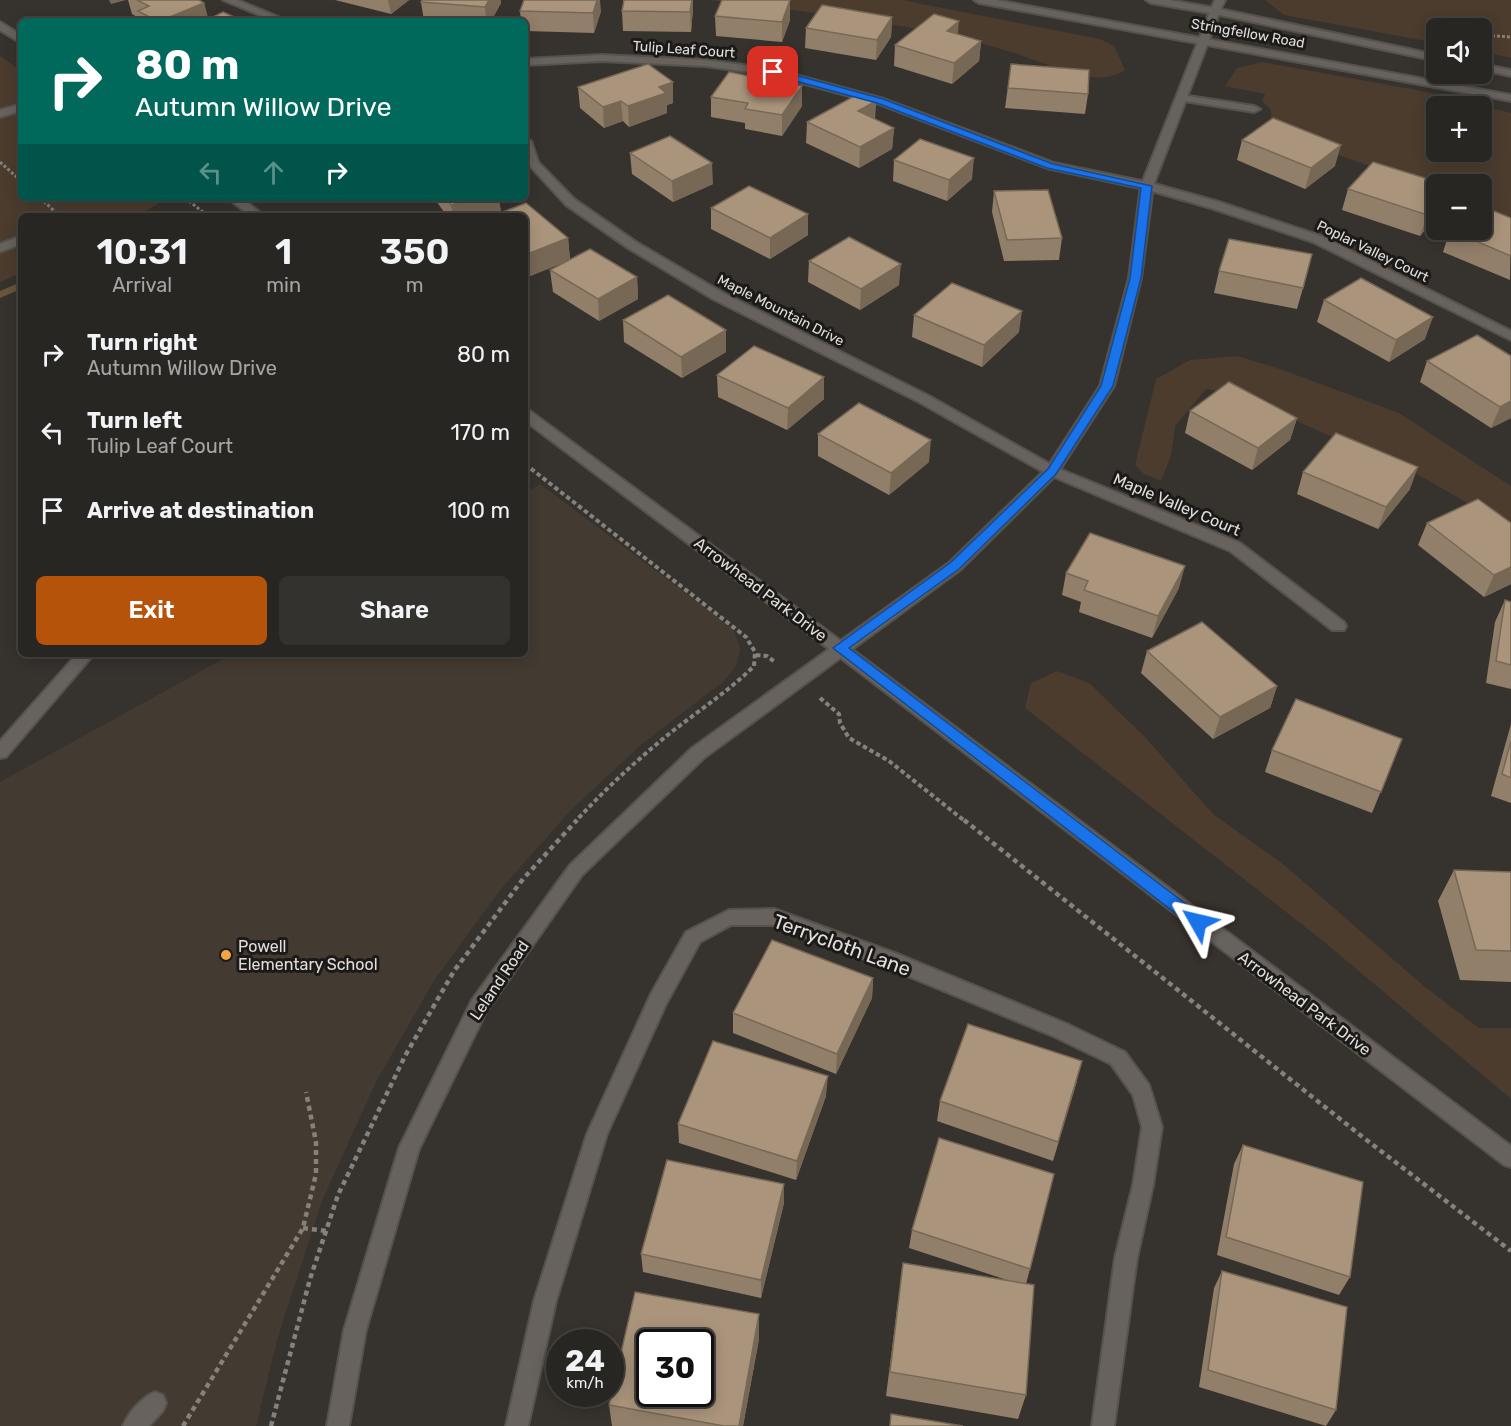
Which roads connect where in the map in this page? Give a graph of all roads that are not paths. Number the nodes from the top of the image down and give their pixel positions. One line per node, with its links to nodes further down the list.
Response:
1 (228, 0): 6 (street)
2 (979, 0): 9 (street, Stringfellow Road)
3 (1151, 0): 5 (street, Stringfellow Road)
4 (1220, 0): 5 (street, Leland Road)
5 (1215, 11): 9 (street, Leland Road); 10 (street, Stringfellow Road)
6 (275, 18)
7 (0, 25): 8 (street)
8 (18, 38)
9 (1205, 41): 14 (street, Leland Road); 15 (street, Stringfellow Road)
10 (1426, 56)
11 (528, 63): 20 (street, Tulip Leaf Court)
12 (1492, 69): 13 (street)
13 (1511, 73)
14 (1182, 98): 17 (street); 20 (street, Leland Road)
15 (1511, 98)
16 (18, 108): 18 (street)
17 (1254, 109)
18 (0, 114)
19 (528, 150): 27 (street, Maple Mountain Drive)
20 (1147, 186): 25 (street, Poplar Valley Court); 27 (street, Leland Road)
21 (238, 201): 22 (street)
22 (254, 213)
23 (18, 241): 24 (street)
24 (0, 248)
25 (1511, 336)
26 (528, 416): 29 (street, Arrowhead Park Drive)
27 (1052, 471): 28 (street, Maple Valley Court); 29 (street, Leland Road)
28 (1338, 626)
29 (839, 648): 32 (street, Arrowhead Park Drive); 35 (street, Leland Road)
30 (83, 657): 31 (street)
31 (0, 752)
32 (1511, 1158)
33 (156, 1403): 34 (street)
34 (134, 1426)
35 (338, 1426)
36 (517, 1426): 37 (street, Terrycloth Lane)
37 (1103, 1426)

